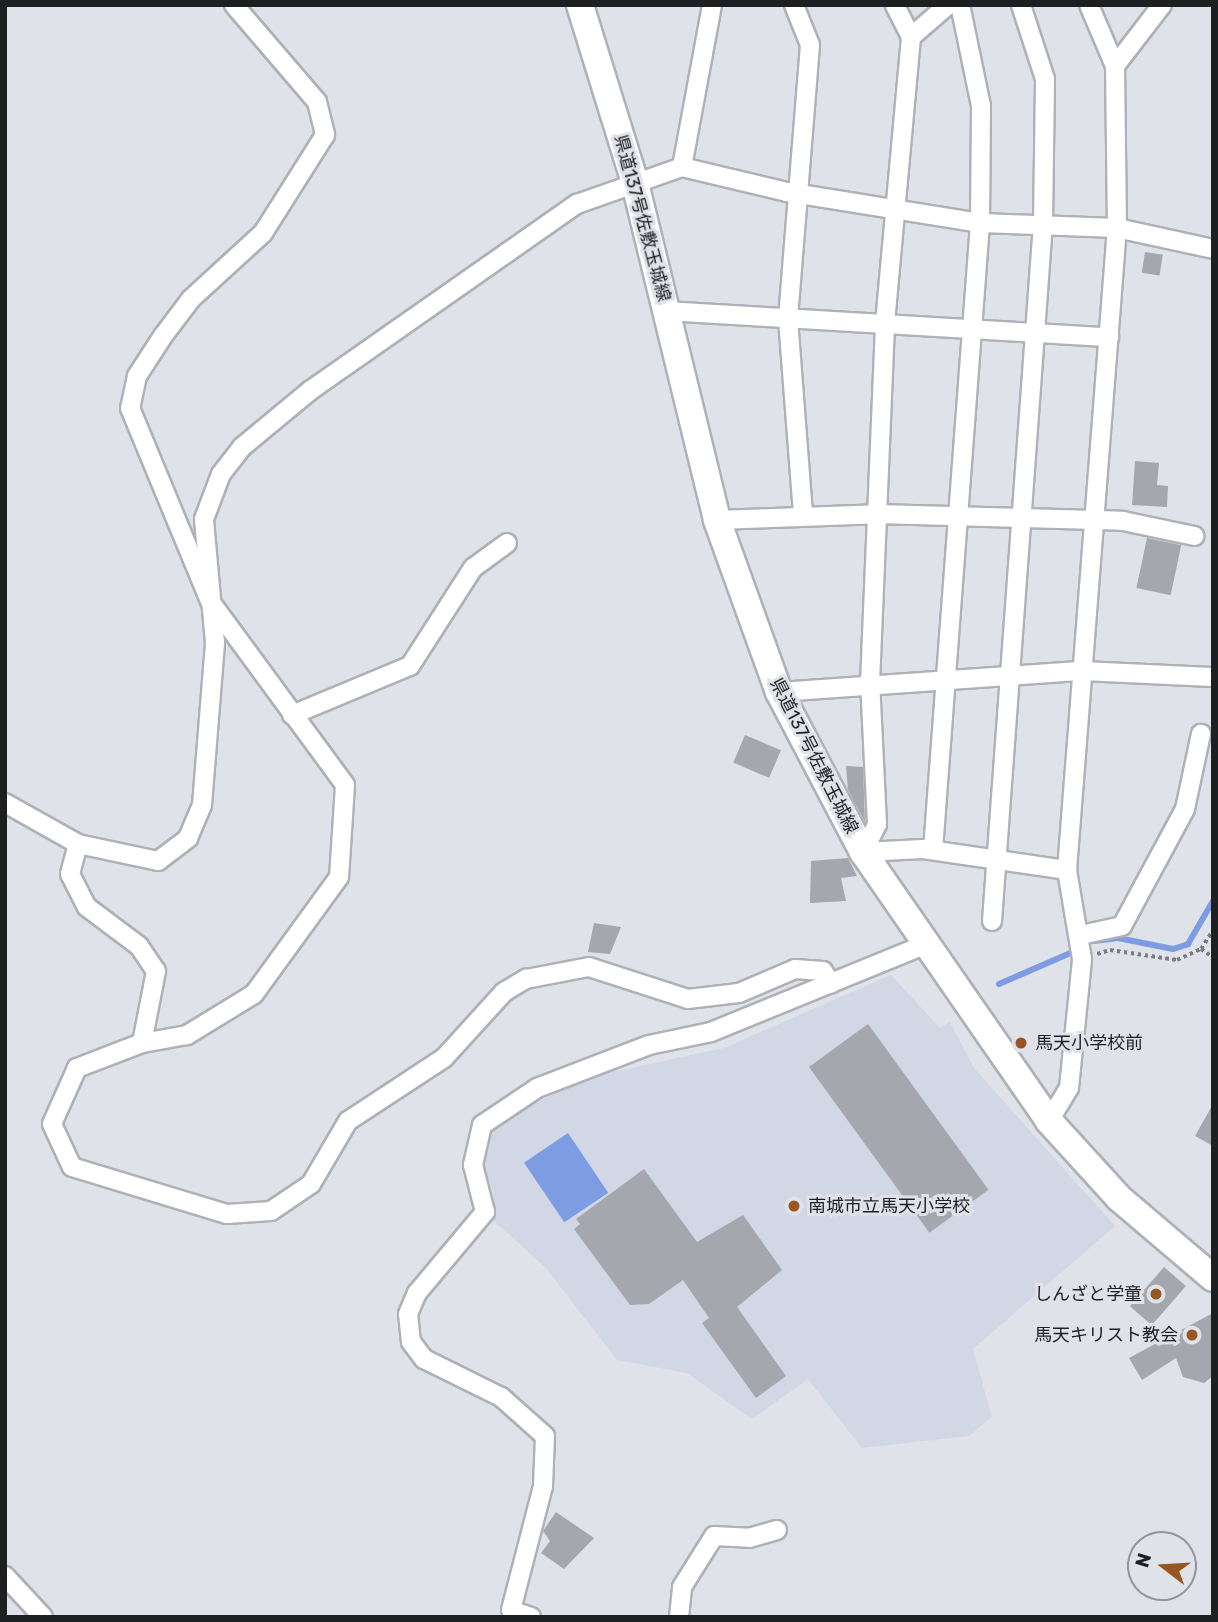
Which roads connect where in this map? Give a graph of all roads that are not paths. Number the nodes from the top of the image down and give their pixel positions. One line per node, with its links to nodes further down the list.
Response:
1 (234, 5): 35 (street)
2 (580, 5): 14 (main road, 県道137号佐敷玉城線)
3 (712, 5): 13 (street)
4 (794, 5): 15 (street)
5 (895, 5): 11 (street)
6 (948, 5): 11 (street)
7 (960, 5): 17 (street)
8 (1021, 5): 18 (street)
9 (1089, 5): 12 (street)
10 (1162, 5): 12 (street)
11 (911, 37): 16 (street)
12 (1115, 66): 19 (street)
13 (682, 167): 14 (street); 15 (street)
14 (634, 179): 21 (main road, 県道137号佐敷玉城線); 35 (street)
15 (799, 194): 16 (street); 22 (street)
16 (895, 209): 17 (street); 23 (street)
17 (981, 223): 18 (street); 24 (street)
18 (1043, 224): 19 (street); 25 (street)
19 (1117, 228): 20 (street); 26 (street)
20 (1213, 249)
21 (666, 311): 22 (street); 30 (main road, 県道137号佐敷玉城線)
22 (788, 319): 23 (street); 28 (street)
23 (884, 323): 24 (street); 27 (street)
24 (973, 333): 25 (street); 29 (street)
25 (1033, 335): 26 (street); 31 (street)
26 (1110, 337): 32 (street)
27 (877, 514): 28 (street); 29 (street); 40 (street)
28 (803, 515): 30 (street)
29 (956, 518): 31 (street); 39 (street)
30 (717, 520): 41 (main road, 県道137号佐敷玉城線)
31 (1018, 520): 32 (street); 37 (street)
32 (1091, 523): 33 (street); 36 (street)
33 (1194, 536)
34 (507, 543): 42 (street)
35 (209, 601): 42 (street); 45 (street)
36 (1082, 671): 37 (street); 38 (street); 49 (street)
37 (1010, 676): 39 (street); 48 (street)
38 (1212, 677)
39 (947, 679): 40 (street); 46 (street)
40 (870, 683): 41 (street); 47 (street)
41 (779, 692): 47 (main road, 県道137号佐敷玉城線)
42 (292, 715): 54 (street)
43 (1201, 734): 51 (street)
44 (5, 803): 45 (street)
45 (78, 844): 54 (street)
46 (933, 850): 47 (street); 48 (street)
47 (863, 852): 52 (main road, 県道137号佐敷玉城線)
48 (999, 860): 49 (street); 50 (street)
49 (1067, 870): 51 (street)
50 (992, 921)
51 (1081, 935): 55 (street)
52 (925, 945): 53 (street); 55 (main road, 県道137号佐敷玉城線)
53 (831, 984): 54 (street); 59 (street)
54 (142, 1043)
55 (1049, 1121): 56 (main road, 県道137号佐敷玉城線)
56 (1213, 1278)
57 (776, 1530): 62 (street)
58 (5, 1576): 60 (street)
59 (509, 1613): 61 (street)
60 (43, 1617)
61 (531, 1617)
62 (679, 1617)

